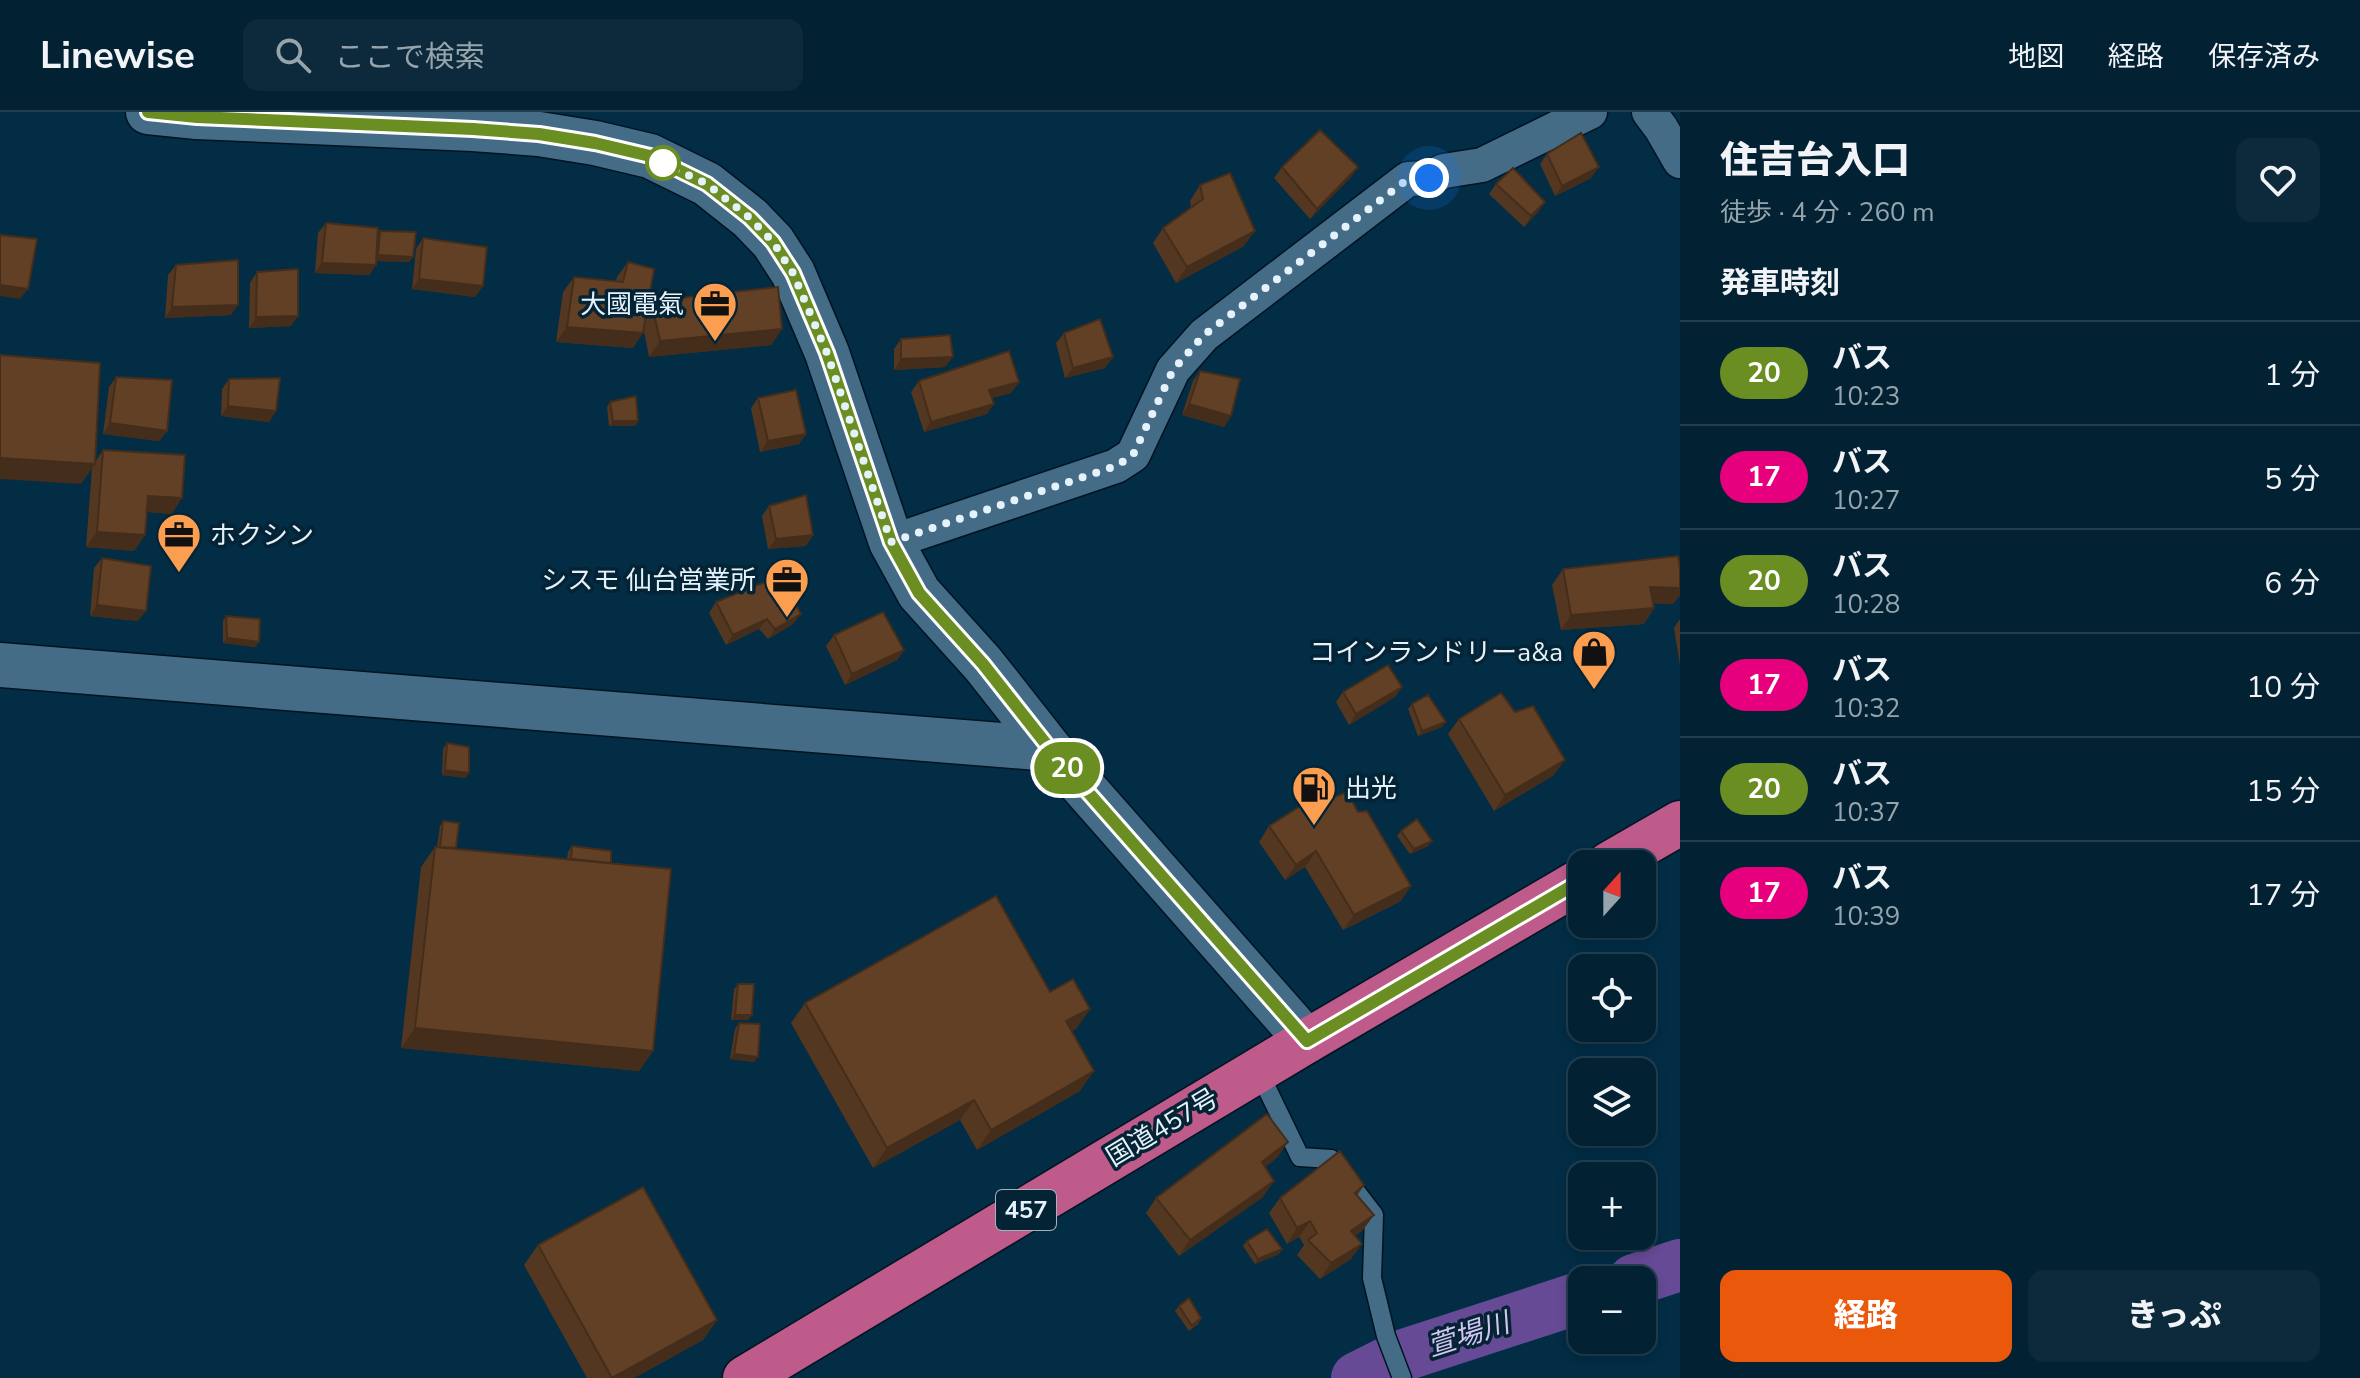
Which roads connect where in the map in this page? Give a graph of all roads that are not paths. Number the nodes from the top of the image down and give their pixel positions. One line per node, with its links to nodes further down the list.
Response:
1 (148, 112): 5 (street)
2 (1590, 112): 5 (street)
3 (1649, 112): 4 (street)
4 (1680, 161)
5 (891, 542): 7 (street)
6 (0, 665): 7 (street)
7 (1050, 749): 11 (street)
8 (1680, 823): 9 (highway)
9 (1633, 850)
10 (1568, 888): 11 (highway, 国道457号 / 457)
11 (1307, 1041): 12 (highway, 国道457号 / 457)
12 (1258, 1070): 13 (highway, 国道457号 / 457); 14 (lane)
13 (745, 1378)
14 (1402, 1378)

